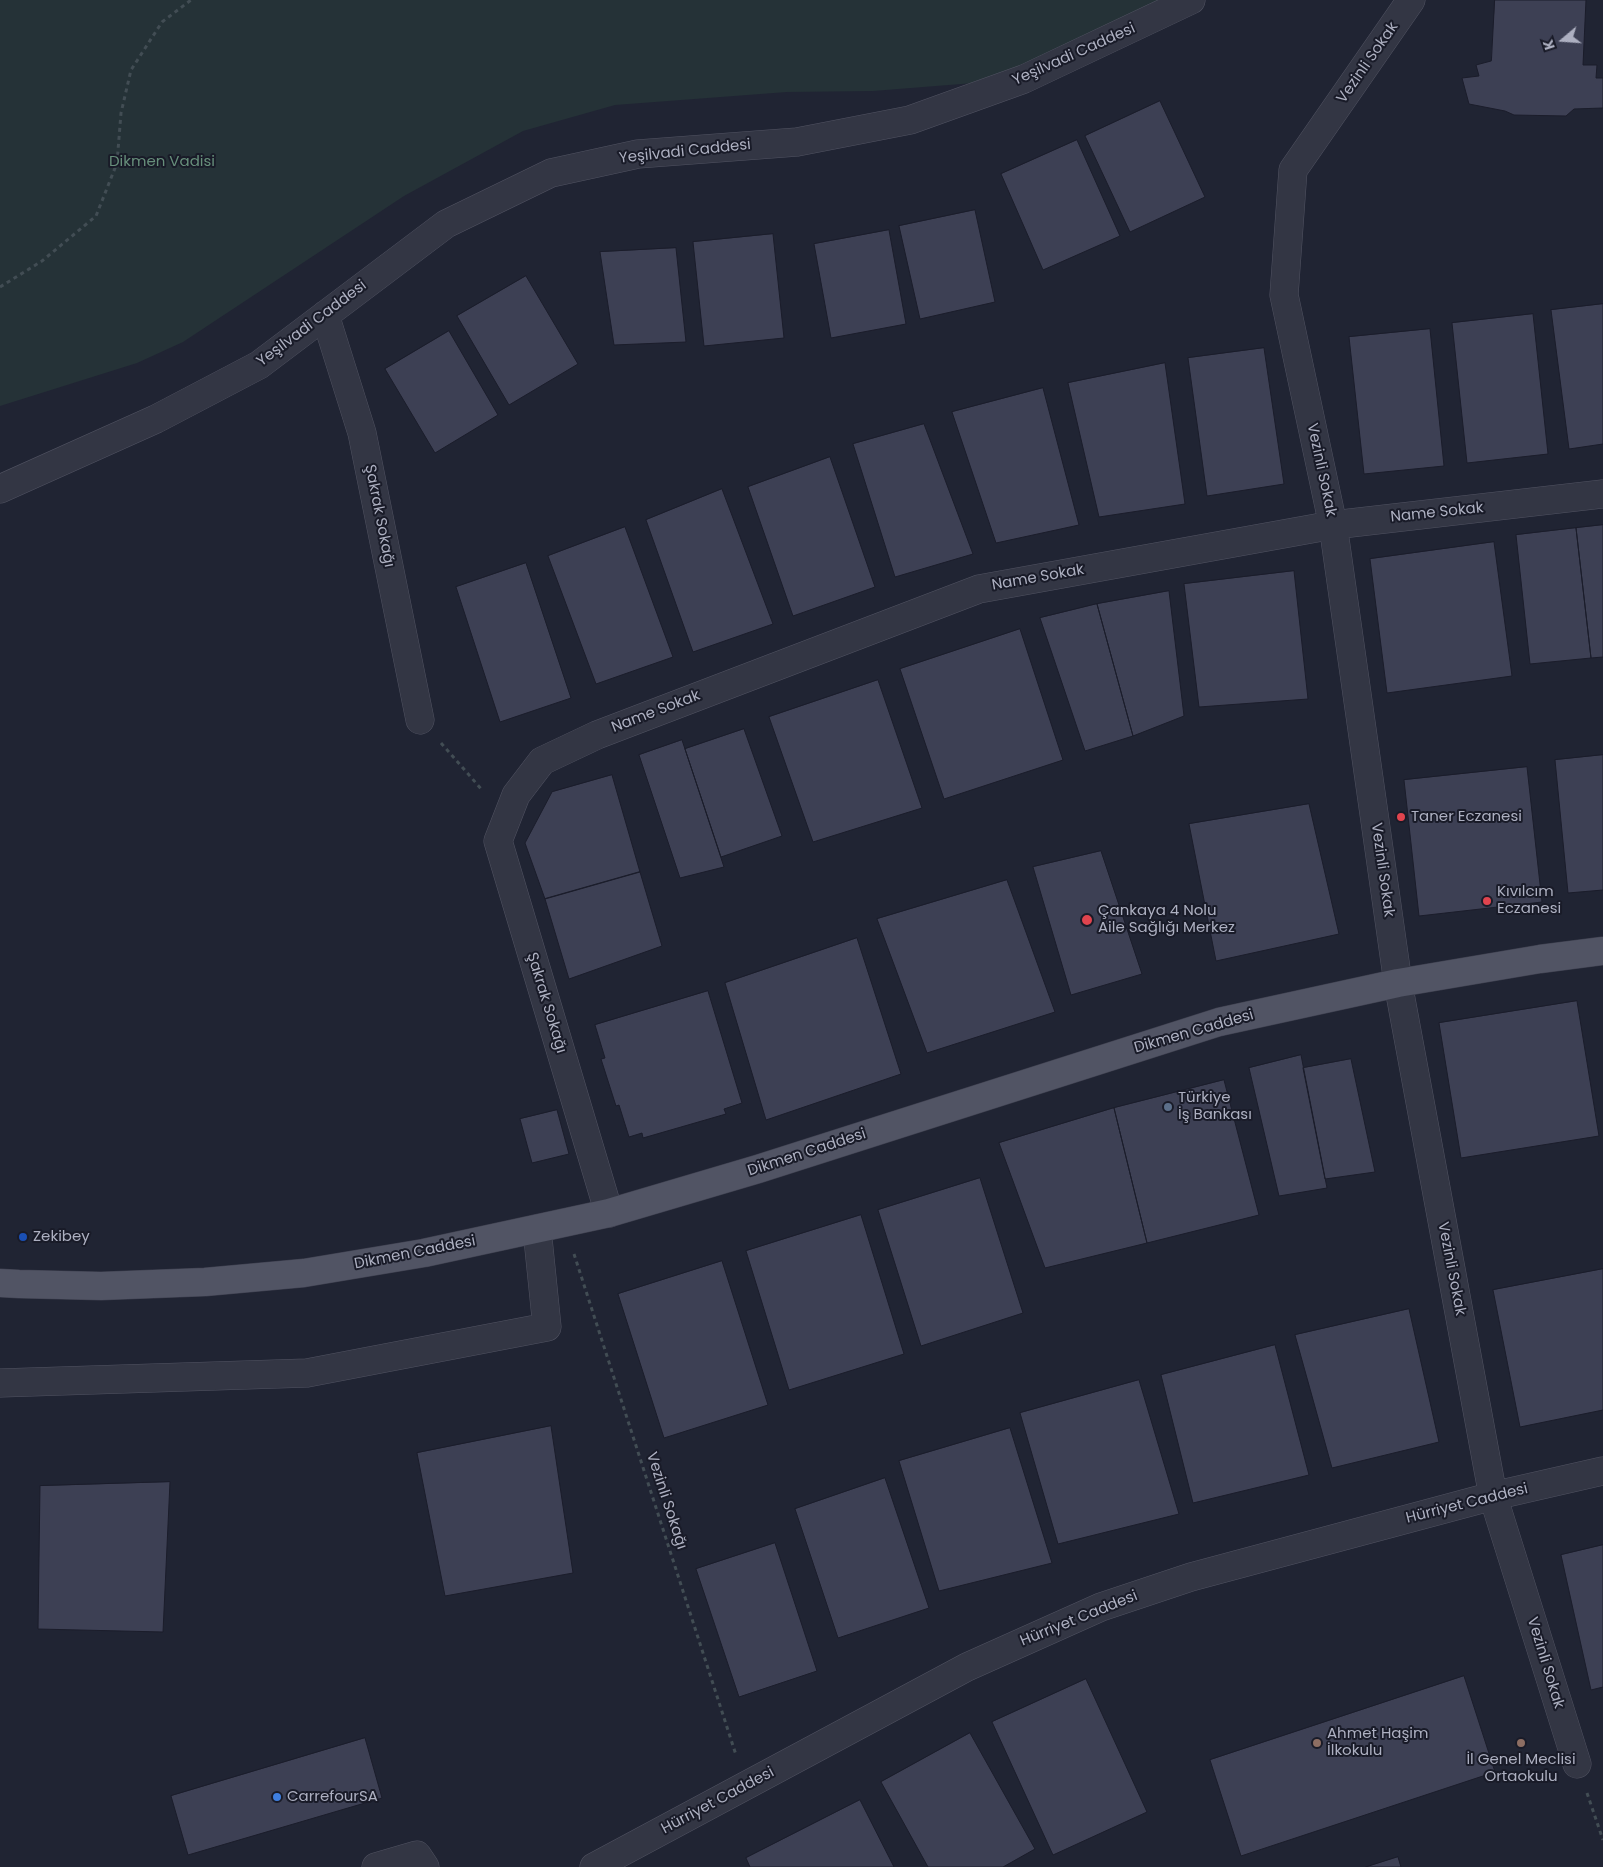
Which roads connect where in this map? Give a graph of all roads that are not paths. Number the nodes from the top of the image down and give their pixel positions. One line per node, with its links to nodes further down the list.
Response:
1 (1191, 0): 3 (street, Yeşilvadi Caddesi)
2 (1411, 0): 6 (street, Vezinli Sokak)
3 (325, 315): 4 (street, Yeşilvadi Caddesi); 7 (street, Şakrak Sokağı)
4 (0, 489)
5 (1603, 494): 6 (street, Name Sokak)
6 (1333, 524): 8 (street, Name Sokak); 10 (street, Vezinli Sokak)
7 (420, 720)
8 (512, 806): 11 (street, Şakrak Sokağı)
9 (1603, 950): 10 (main road, Dikmen Caddesi)
10 (1398, 983): 11 (main road, Dikmen Caddesi); 16 (street, Vezinli Sokak)
11 (608, 1213): 12 (main road, Dikmen Caddesi)
12 (537, 1229): 13 (main road, Dikmen Caddesi); 14 (street)
13 (0, 1282)
14 (0, 1383)
15 (1603, 1470): 16 (street, Hürriyet Caddesi)
16 (1493, 1496): 17 (street, Vezinli Sokak); 20 (street, Hürriyet Caddesi)
17 (1577, 1764)
18 (376, 1867): 19 (street)
19 (425, 1867)
20 (594, 1867)

